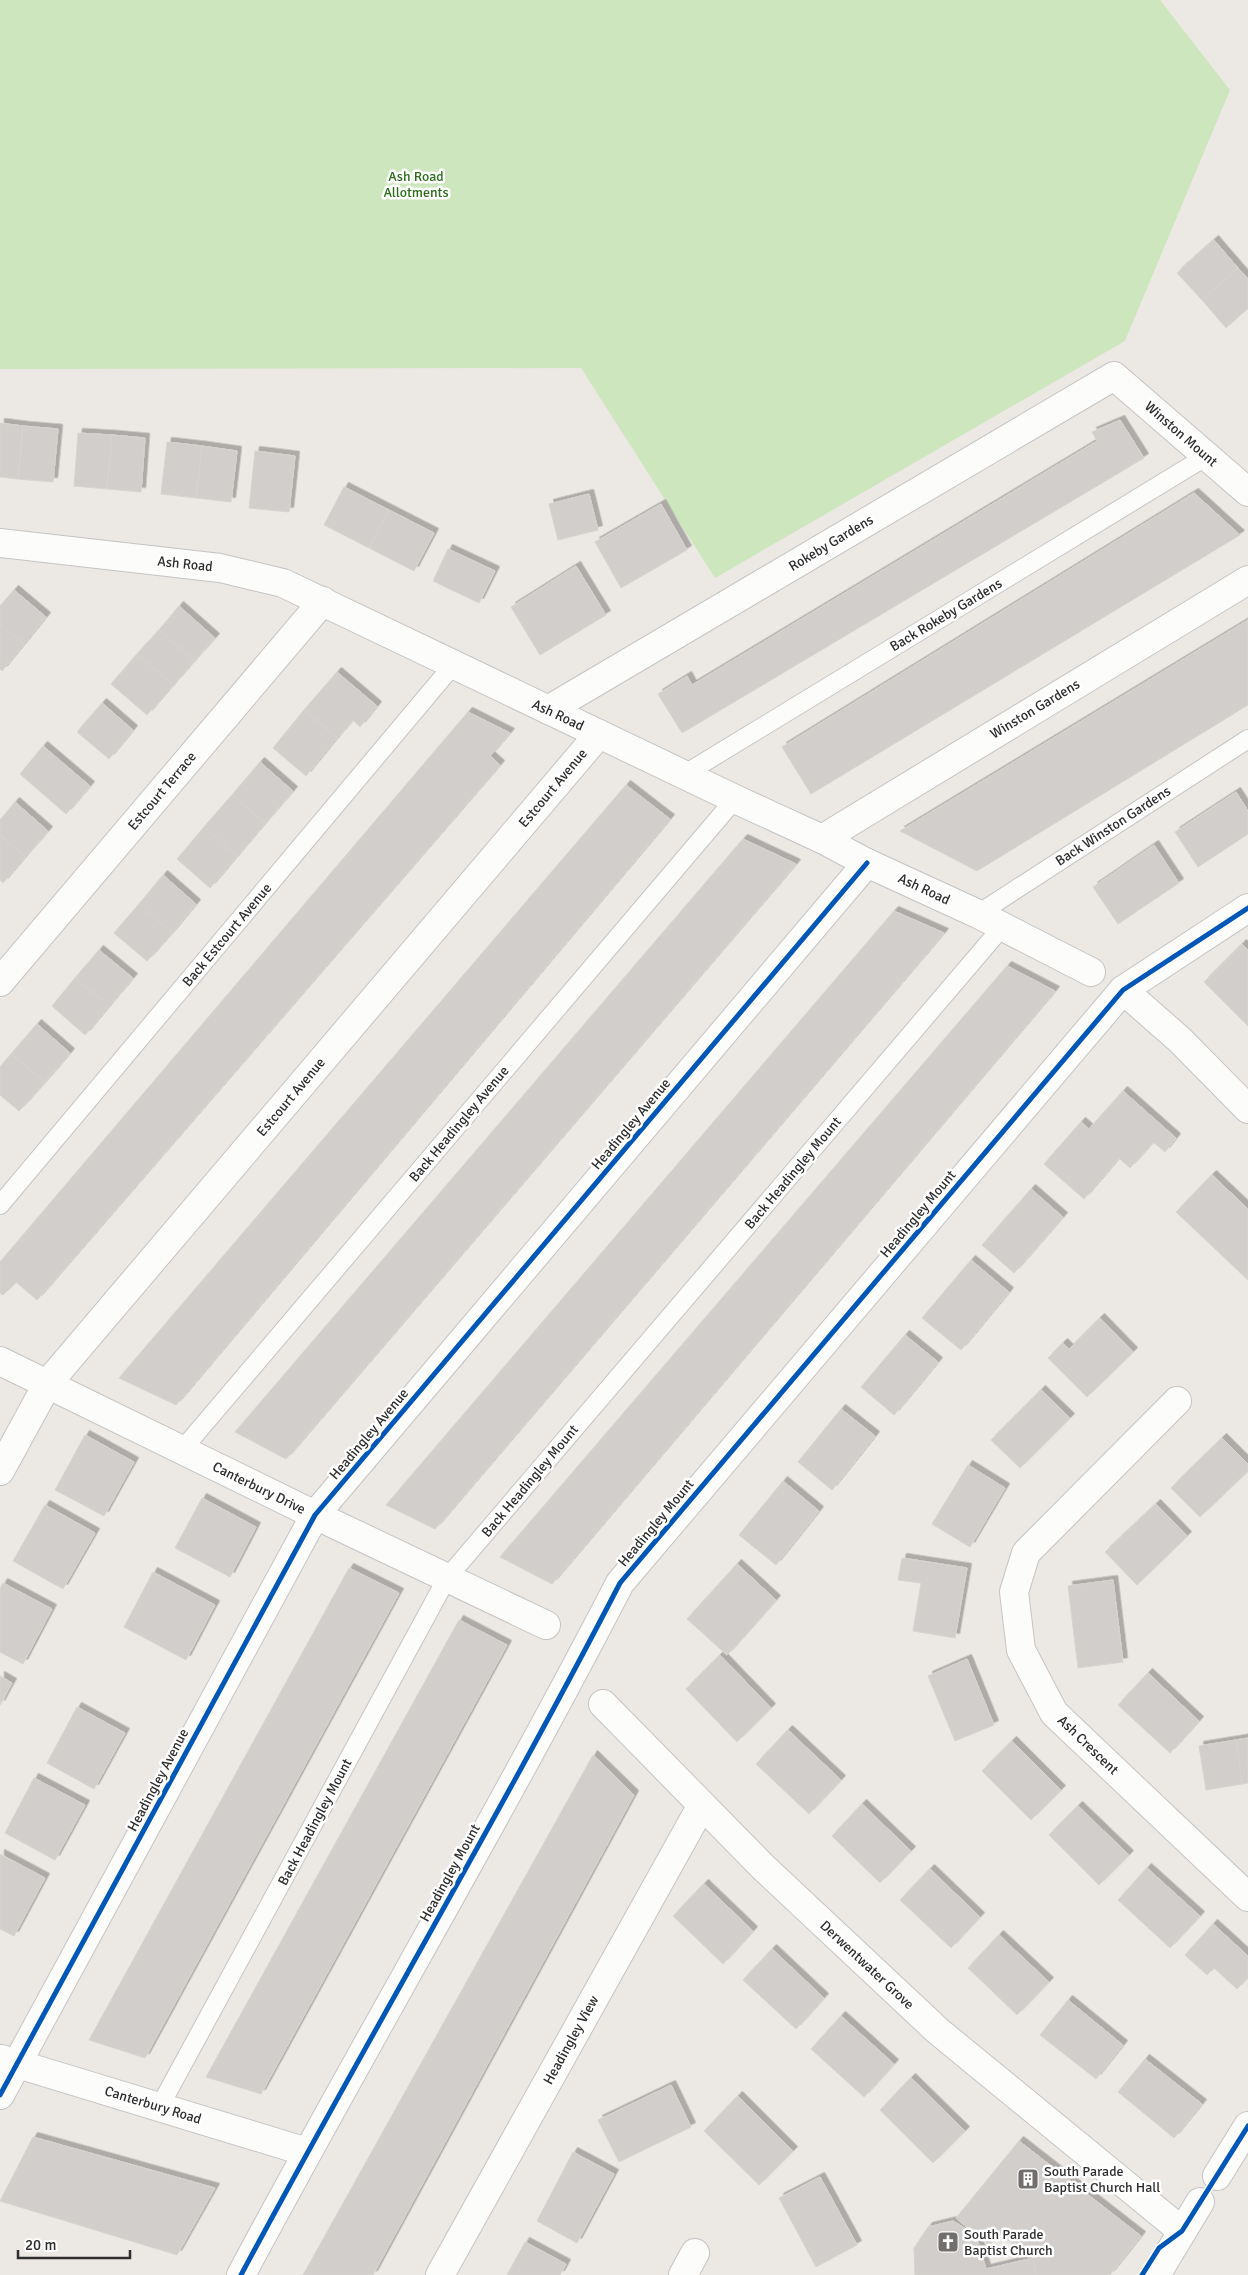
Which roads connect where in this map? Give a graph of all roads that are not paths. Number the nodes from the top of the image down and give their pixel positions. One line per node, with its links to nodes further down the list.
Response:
1 (1114, 376): 2 (street, Winston Mount); 8 (street, Rokeby Gardens)
2 (1207, 456): 3 (street, Winston Mount); 11 (lane, Back Rokeby Gardens)
3 (1248, 492)
4 (0, 543): 6 (street, Ash Road)
5 (1248, 580): 13 (street, Winston Gardens)
6 (323, 601): 7 (street, Ash Road); 19 (street, Estcourt Terrace)
7 (454, 664): 8 (street, Ash Road); 22 (lane, Back Estcourt Avenue)
8 (548, 710): 9 (street, Ash Road)
9 (599, 734): 11 (street, Ash Road); 24 (street, Estcourt Avenue)
10 (1248, 739): 16 (lane, Back Winston Gardens)
11 (685, 774): 12 (street, Ash Road)
12 (735, 799): 13 (street, Ash Road); 26 (lane, Back Headingley Avenue)
13 (822, 839): 14 (street, Ash Road)
14 (867, 863): 16 (street, Ash Road); 28 (street, Headingley Avenue)
15 (1248, 908): 20 (street, Headingley Mount)
16 (978, 914): 17 (street, Ash Road)
17 (1003, 926): 18 (street, Ash Road); 29 (lane, Back Headingley Mount)
18 (1091, 972)
19 (0, 982)
20 (1123, 990): 21 (street); 38 (street, Headingley Mount)
21 (1248, 1109)
22 (0, 1205)
23 (0, 1361): 24 (street, Canterbury Drive)
24 (48, 1383): 26 (street, Canterbury Drive); 27 (street, Estcourt Avenue)
25 (1177, 1401): 33 (street, Ash Crescent)
26 (182, 1450): 28 (street, Canterbury Drive)
27 (0, 1471)
28 (315, 1515): 29 (street, Canterbury Drive); 34 (street, Headingley Avenue)
29 (447, 1578): 30 (street, Canterbury Drive); 36 (lane, Back Headingley Mount)
30 (546, 1625)
31 (603, 1704): 32 (street, Derwentwater Grove)
32 (702, 1805): 41 (street, Derwentwater Grove); 43 (street, Headingley View)
33 (1248, 1898)
34 (9, 2061): 35 (street, Headingley Avenue); 36 (street, Canterbury Road)
35 (0, 2095)
36 (160, 2106): 38 (street, Canterbury Road)
37 (1248, 2126): 39 (street)
38 (307, 2152): 42 (street, Headingley Mount)
39 (1217, 2176)
40 (1200, 2202): 41 (street)
41 (1182, 2231): 44 (street)
42 (241, 2275)
43 (440, 2275)
44 (1156, 2275)

